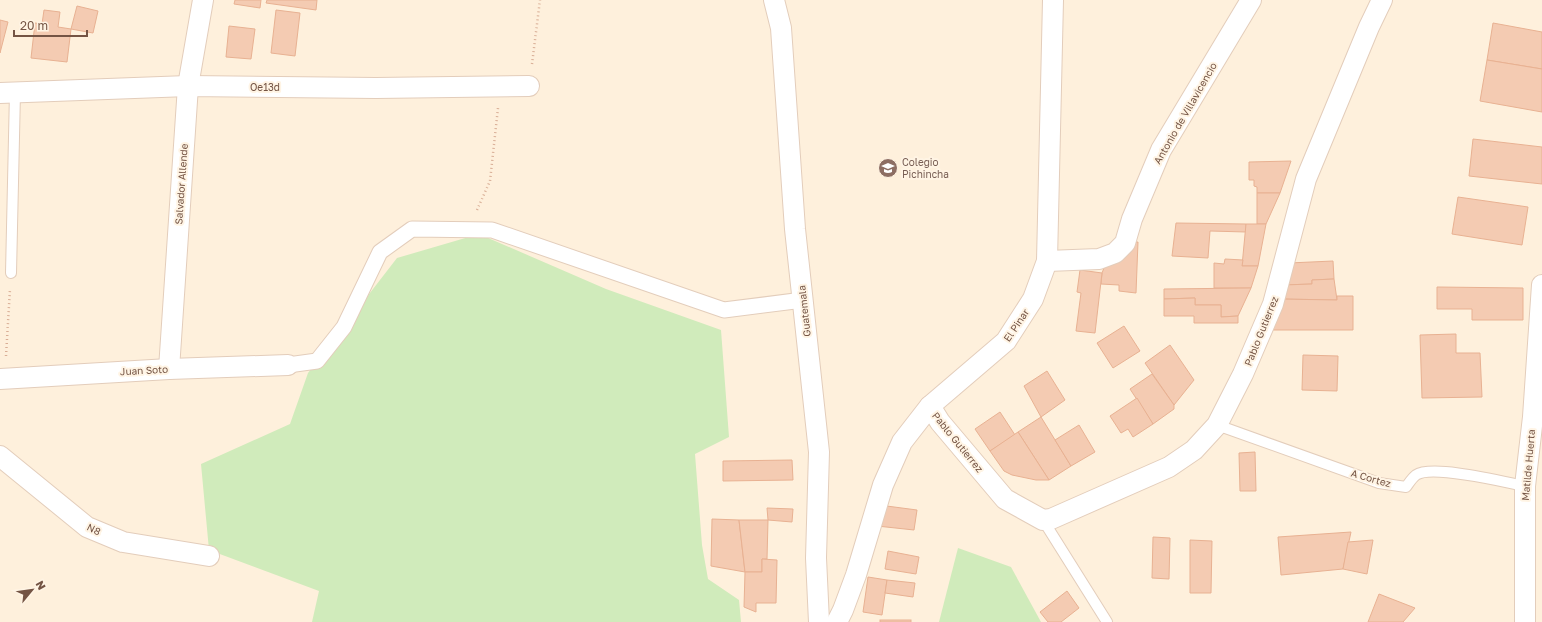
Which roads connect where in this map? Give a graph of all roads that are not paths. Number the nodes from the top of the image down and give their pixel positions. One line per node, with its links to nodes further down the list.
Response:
1 (203, 0): 6 (street, Salvador Allende)
2 (774, 0): 12 (street, Guatemala)
3 (1053, 0): 9 (street, El Pinar)
4 (1251, 0): 9 (street, Antonio de Villavicencio)
5 (1382, 0): 18 (street, Pablo Gutierrez)
6 (188, 86): 7 (street, Oe13d); 8 (street, Oe13d); 14 (street, Salvador Allende)
7 (529, 86)
8 (8, 92): 10 (lane)
9 (1047, 262): 16 (street, El Pinar)
10 (11, 273)
11 (1542, 284): 17 (street, Matilde Huerta)
12 (802, 300): 13 (street); 23 (street, Guatemala)
13 (288, 365): 14 (street, Juan Soto)
14 (169, 369): 15 (street, Juan Soto)
15 (3, 379)
16 (930, 406): 21 (street, Pablo Gutierrez); 24 (street, El Pinar)
17 (1537, 417): 20 (street, Matilde Huerta)
18 (1217, 425): 20 (lane, A Cortez); 21 (street, Pablo Gutierrez)
19 (0, 456): 22 (street, N8)
20 (1525, 486): 26 (street, Matilde Huerta)
21 (1043, 520): 25 (lane, Pablo Gutierrez)
22 (209, 556)
23 (819, 622)
24 (837, 622)
25 (1107, 622)
26 (1525, 622)

